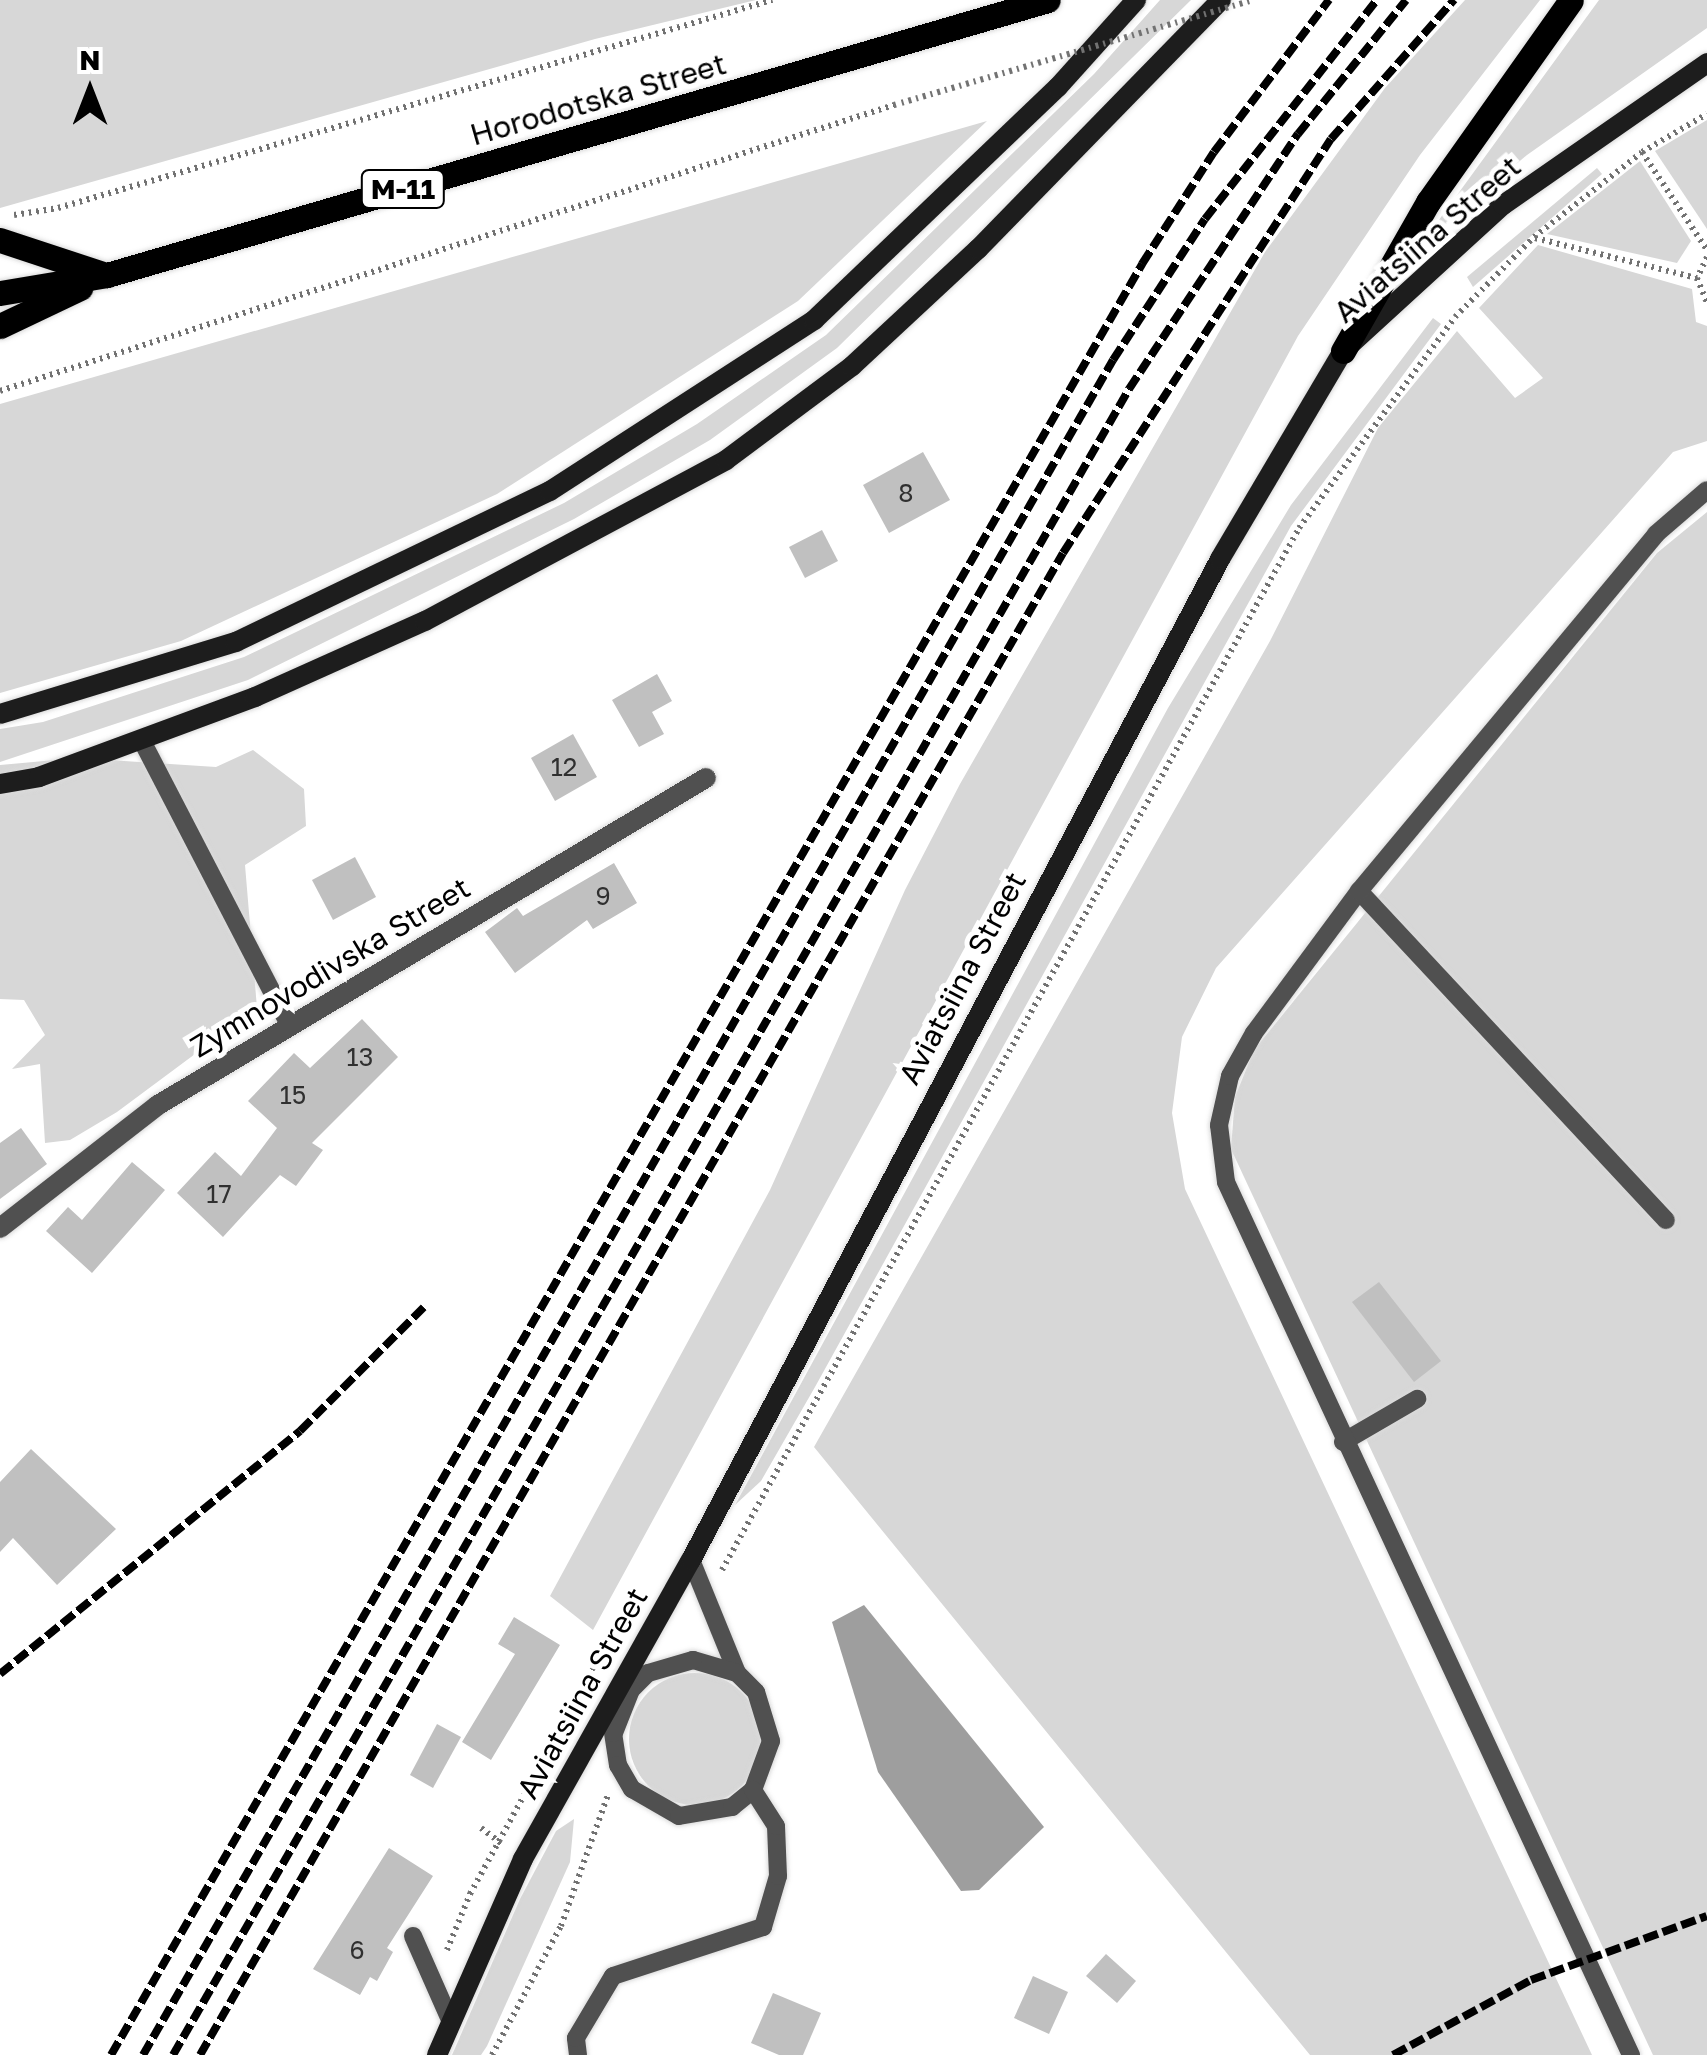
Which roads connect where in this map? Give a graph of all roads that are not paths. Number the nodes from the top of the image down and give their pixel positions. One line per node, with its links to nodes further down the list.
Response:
1 (1048, 0): 7 (main road, Horodotska Street / М-11)
2 (1136, 0): 12 (street)
3 (1221, 0): 13 (street)
4 (1572, 0): 10 (main road)
5 (1707, 63): 10 (street, Aviatsiina Street)
6 (0, 240): 7 (main road)
7 (107, 275): 8 (main road, Horodotska Street / М-11); 9 (main road, Horodotska Street / М-11)
8 (0, 292)
9 (0, 326)
10 (1343, 351): 22 (street, Aviatsiina Street)
11 (1707, 490): 16 (lane)
12 (0, 714)
13 (142, 739): 15 (street); 17 (lane)
14 (706, 778): 17 (street, Zymnovodivska Street)
15 (0, 784)
16 (1359, 891): 18 (lane); 21 (lane)
17 (290, 1026): 19 (street, Zymnovodivska Street)
18 (1666, 1220)
19 (0, 1228)
20 (1418, 1399): 21 (lane)
21 (1343, 1442): 31 (lane)
22 (691, 1560): 23 (lane); 24 (street, Aviatsiina Street)
23 (737, 1673): 25 (lane); 26 (lane)
24 (608, 1707): 25 (lane); 28 (street, Aviatsiina Street)
25 (614, 1733): 26 (lane)
26 (753, 1790): 30 (lane)
27 (413, 1936): 28 (lane)
28 (450, 2020): 29 (street, Aviatsiina Street)
29 (437, 2055)
30 (578, 2055)
31 (1631, 2055)

